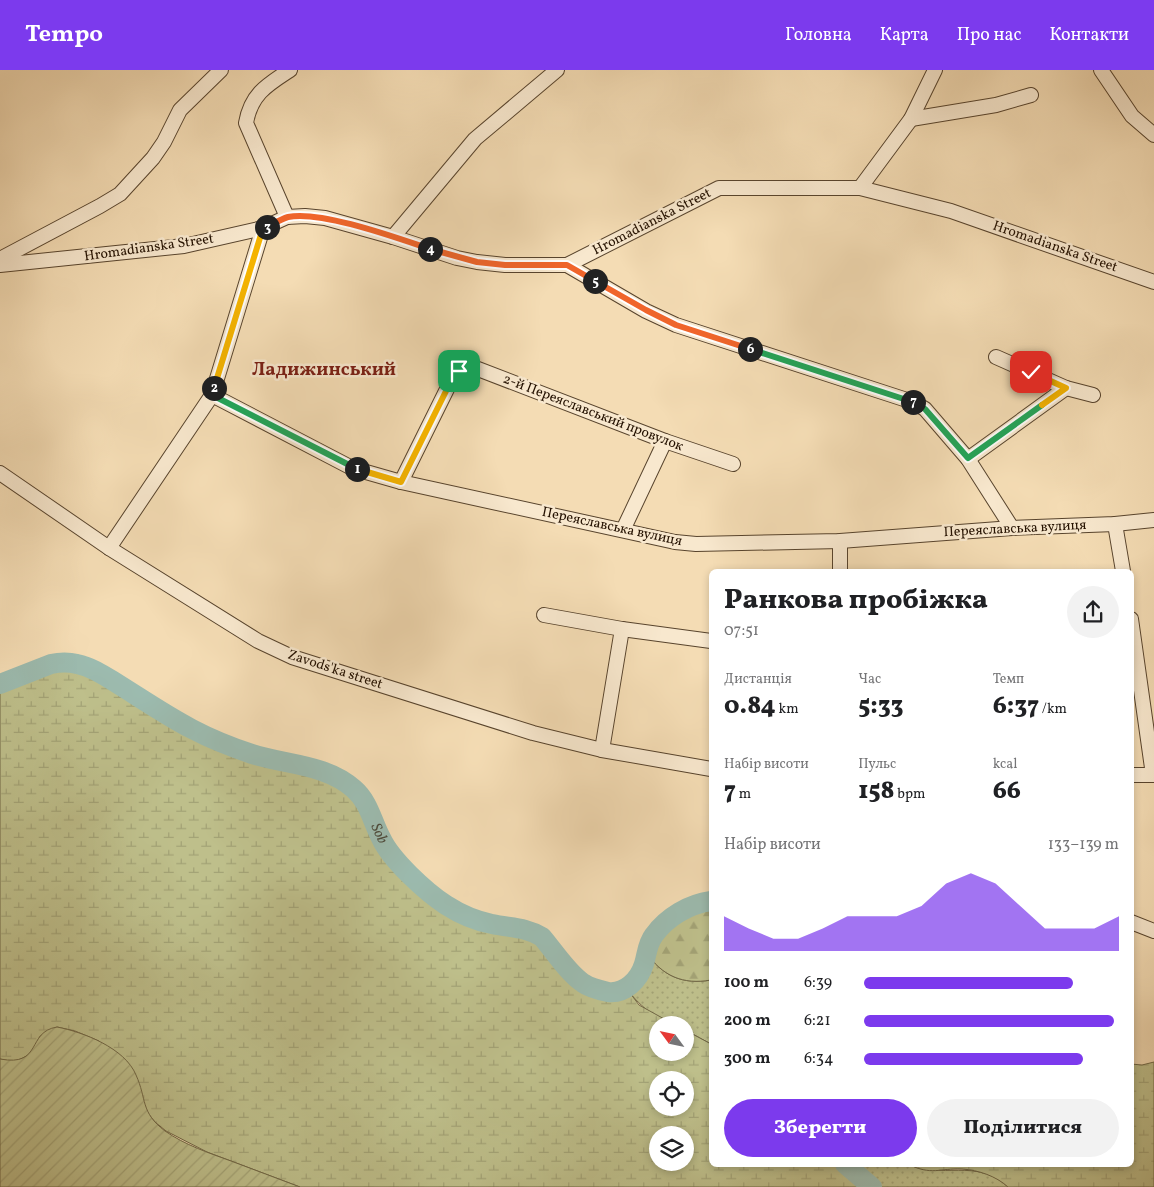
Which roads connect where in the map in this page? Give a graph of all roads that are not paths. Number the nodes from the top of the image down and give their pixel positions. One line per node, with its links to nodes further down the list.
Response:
1 (221, 70): 13 (street)
2 (290, 70): 10 (street)
3 (557, 70): 12 (street)
4 (935, 70): 7 (street)
5 (1101, 70): 8 (street)
6 (1031, 95): 7 (street)
7 (911, 119): 9 (street)
8 (1154, 135)
9 (860, 188): 15 (street, Hromadianska Street); 16 (street, Hromadianska Street)
10 (287, 217): 11 (street, Hromadianska Street); 12 (street, Hromadianska Street)
11 (263, 228): 14 (street, Hromadianska Street); 19 (street)
12 (393, 237): 15 (street, Hromadianska Street)
13 (0, 259)
14 (0, 265)
15 (567, 265): 22 (street)
16 (1154, 282)
17 (996, 357): 18 (street)
18 (1066, 388): 20 (street); 22 (street)
19 (212, 395): 25 (street, Переяславська вулиця); 31 (street)
20 (1093, 395)
21 (665, 441): 23 (street, 2-й Переяславський провулок); 25 (street, 2-й Переяславський провулок); 29 (street)
22 (968, 458): 28 (street)
23 (733, 464)
24 (0, 473): 31 (street, Zavods'ka street)
25 (401, 482): 29 (street, Переяславська вулиця)
26 (1154, 520): 27 (street, Переяславська вулиця)
27 (1115, 524): 28 (street, Переяславська вулиця); 33 (street)
28 (1012, 528): 30 (street, Переяславська вулиця)
29 (623, 530): 30 (street, Переяславська вулиця)
30 (840, 541): 32 (street)
31 (109, 548): 38 (street, Zavods'ka street)
32 (840, 569)
33 (1123, 569)
34 (544, 615): 35 (street)
35 (622, 629): 36 (street); 38 (street)
36 (709, 641)
37 (1134, 641): 41 (street)
38 (602, 750): 39 (street, Zavods'ka street)
39 (709, 769)
40 (1134, 775): 41 (street)
41 (1154, 775)
42 (1134, 923): 43 (street)
43 (1154, 931)

